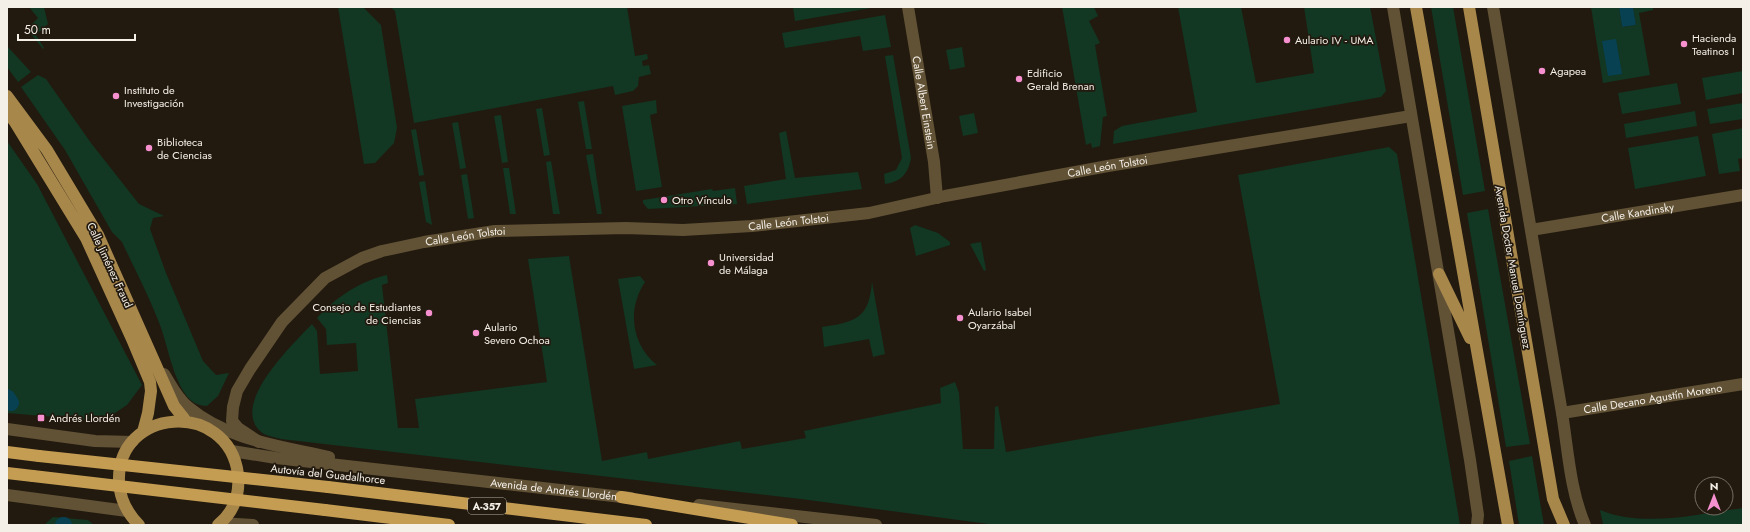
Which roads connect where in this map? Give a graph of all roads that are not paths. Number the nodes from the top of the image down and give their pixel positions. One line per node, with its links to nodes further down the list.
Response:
1 (908, 7): 10 (street, Calle Albert Einstein)
2 (1393, 7): 8 (street)
3 (1416, 7): 13 (main road)
4 (1469, 7): 38 (main road, Avenida Doctor Manuel Domínguez)
5 (1493, 7): 11 (street)
6 (7, 96): 14 (main road, Calle Jiménez Fraud)
7 (7, 112): 19 (main road, Calle Jiménez Fraud)
8 (1411, 116): 10 (street, Calle León Tolstoi); 12 (street)
9 (1743, 194): 11 (street, Calle Kandinsky)
10 (937, 198): 21 (street, Calle León Tolstoi)
11 (1532, 230): 16 (street)
12 (1439, 274): 13 (main road); 36 (street)
13 (1477, 352): 37 (main road)
14 (152, 356): 17 (main road, Calle Jiménez Fraud); 21 (street)
15 (1743, 384): 16 (street, Calle Decano Agustín Moreno)
16 (1562, 413): 39 (street)
17 (186, 421): 19 (main road); 22 (main road)
18 (7, 429): 20 (street)
19 (143, 432): 20 (main road)
20 (132, 442): 28 (main road)
21 (259, 442): 24 (street)
22 (232, 451): 24 (street, Avenida de Andrés Llordén); 29 (main road)
23 (7, 452): 33 (highway, Autovía del Guadalhorce / A-357, bridge)
24 (398, 471): 27 (street, Avenida de Andrés Llordén)
25 (7, 473): 32 (highway, bridge)
26 (7, 495): 28 (street)
27 (621, 496): 34 (highway); 35 (street, Avenida de Andrés Llordén)
28 (127, 511): 30 (main road)
29 (219, 524): 31 (street)
30 (139, 525)
31 (253, 525)
32 (449, 525)
33 (646, 525)
34 (792, 525)
35 (876, 525)
36 (1477, 525)
37 (1508, 525)
38 (1564, 525)
39 (1585, 525)

